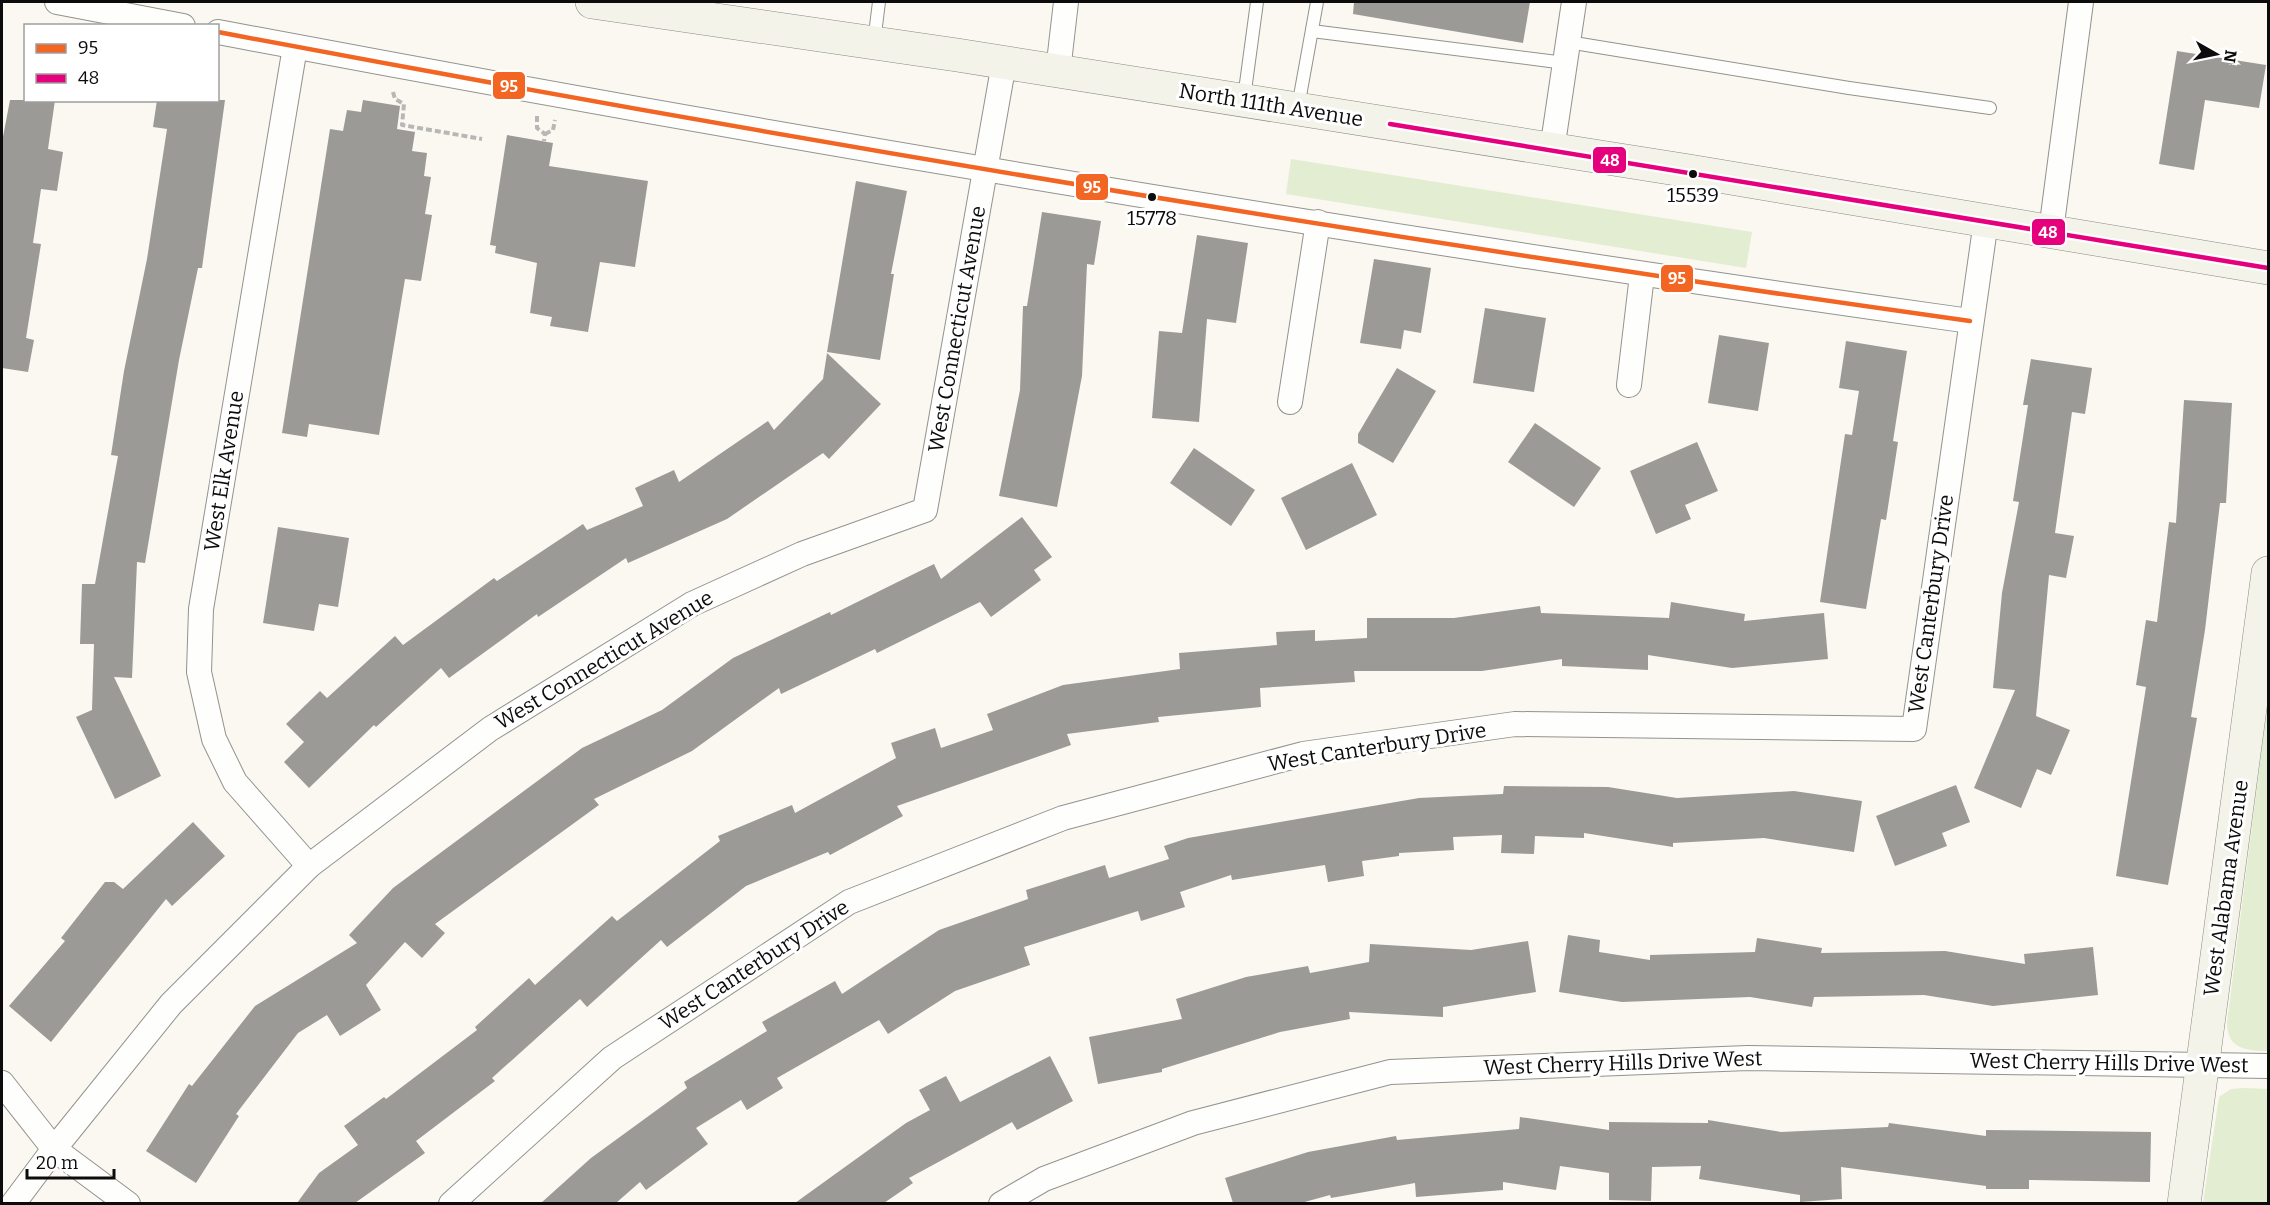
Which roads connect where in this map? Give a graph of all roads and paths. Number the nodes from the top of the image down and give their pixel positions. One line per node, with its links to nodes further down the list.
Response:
1 (57, 2): 10 (street)
2 (592, 2): 9 (street, North 111th Avenue)
3 (879, 2): 13 (lane)
4 (1066, 2): 17 (street)
5 (1257, 2): 19 (lane)
6 (1317, 2): 11 (lane)
7 (1574, 2): 15 (street)
8 (2081, 2): 31 (street)
9 (702, 10): 13 (street, North 111th Avenue)
10 (172, 24)
11 (1312, 31): 15 (lane); 21 (lane)
12 (219, 32): 14 (street)
13 (874, 44): 16 (street, North 111th Avenue)
14 (296, 47): 28 (street); 38 (street, West Elk Avenue)
15 (1567, 53): 20 (lane); 27 (street)
16 (1004, 63): 17 (street, North 111th Avenue); 28 (street, West Connecticut Avenue)
17 (1058, 71): 19 (street, North 111th Avenue)
18 (393, 86): 25 (path)
19 (1244, 101): 21 (street, North 111th Avenue)
20 (1990, 108)
21 (1298, 109): 27 (street, North 111th Avenue)
22 (538, 113): 24 (path)
23 (556, 116): 24 (path)
24 (545, 134): 26 (path)
25 (482, 139)
26 (544, 141)
27 (1552, 150): 29 (street, North 111th Avenue)
28 (985, 168): 30 (street); 38 (street, West Connecticut Avenue)
29 (1986, 221): 31 (street, North 111th Avenue); 34 (street, West Canterbury Drive)
30 (1318, 222): 33 (street); 36 (street)
31 (2051, 231): 32 (street, North 111th Avenue)
32 (2268, 268)
33 (1642, 275): 34 (street); 35 (street)
34 (1970, 321): 45 (street, West Canterbury Drive)
35 (1629, 385)
36 (1290, 402)
37 (2268, 573): 39 (street, West Alabama Avenue)
38 (309, 866): 42 (street, West Connecticut Avenue)
39 (2203, 1065): 40 (street, West Cherry Hills Drive West); 46 (street, West Cherry Hills Drive West); 47 (street, West Alabama Avenue)
40 (2268, 1066)
41 (2, 1083): 42 (street)
42 (54, 1149): 43 (street, West Connecticut Avenue); 44 (street)
43 (13, 1203)
44 (128, 1203)
45 (451, 1203)
46 (1001, 1203)
47 (2184, 1203)

